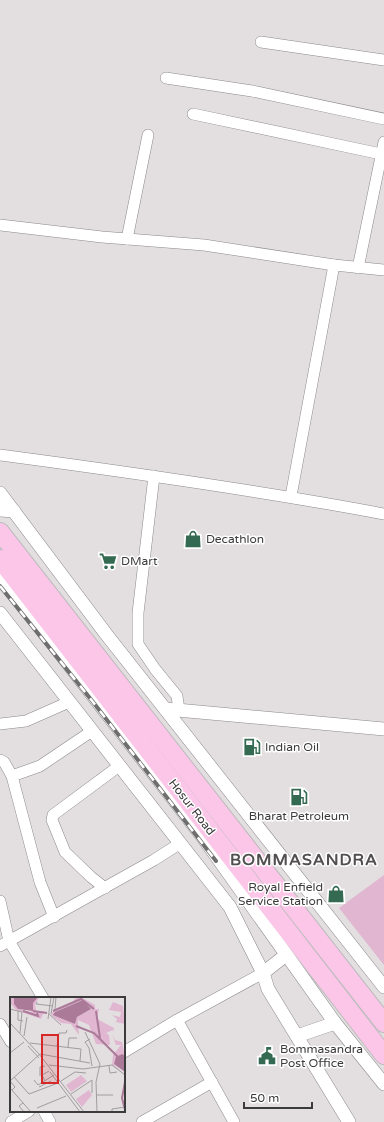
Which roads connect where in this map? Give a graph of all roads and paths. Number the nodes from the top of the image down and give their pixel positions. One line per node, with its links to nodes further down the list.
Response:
1 (261, 42): 2 (street)
2 (384, 60)
3 (166, 78): 5 (street)
4 (193, 114): 8 (street)
5 (384, 119)
6 (148, 135): 10 (street)
7 (384, 142): 8 (street)
8 (381, 154): 12 (street)
9 (0, 225): 10 (street)
10 (127, 239): 11 (street)
11 (334, 265): 12 (street); 17 (street)
12 (358, 268): 13 (street)
13 (384, 270)
14 (0, 455): 15 (street)
15 (154, 476): 17 (street); 27 (street)
16 (0, 492): 19 (street)
17 (291, 496): 20 (street)
18 (0, 510): 19 (street)
19 (14, 511): 26 (street)
20 (384, 514)
21 (0, 532): 31 (highway, Hosur Road)
22 (0, 559): 31 (highway, Hosur Road)
23 (0, 576): 37 (street)
24 (0, 613): 25 (street)
25 (69, 702): 28 (street); 30 (street)
26 (166, 709): 27 (street); 44 (street)
27 (179, 710): 29 (street)
28 (0, 724)
29 (384, 728)
30 (92, 731): 33 (street); 34 (street)
31 (157, 747): 48 (highway, Hosur Road); 53 (highway, Hosur Road)
32 (0, 760): 34 (street)
33 (119, 766): 35 (street); 36 (street)
34 (12, 776): 40 (street)
35 (179, 844): 36 (street); 39 (street)
36 (105, 888): 40 (street)
37 (245, 897): 39 (street); 42 (street)
38 (0, 901): 41 (street)
39 (230, 907): 43 (street)
40 (54, 917): 41 (street)
41 (5, 944): 45 (street)
42 (286, 954): 43 (street); 47 (street)
43 (263, 973): 46 (street); 50 (street)
44 (384, 987)
45 (42, 997)
46 (177, 1020): 52 (street); 54 (street)
47 (335, 1023): 50 (street); 55 (street)
48 (384, 1023)
49 (0, 1024): 51 (street)
50 (297, 1036): 62 (street)
51 (10, 1040)
52 (125, 1051)
53 (384, 1055)
54 (212, 1082): 60 (street); 61 (street)
55 (384, 1084)
56 (27, 1112): 58 (street)
57 (45, 1112): 59 (street)
58 (11, 1122)
59 (50, 1122)
60 (142, 1122)
61 (234, 1122)
62 (349, 1122)

